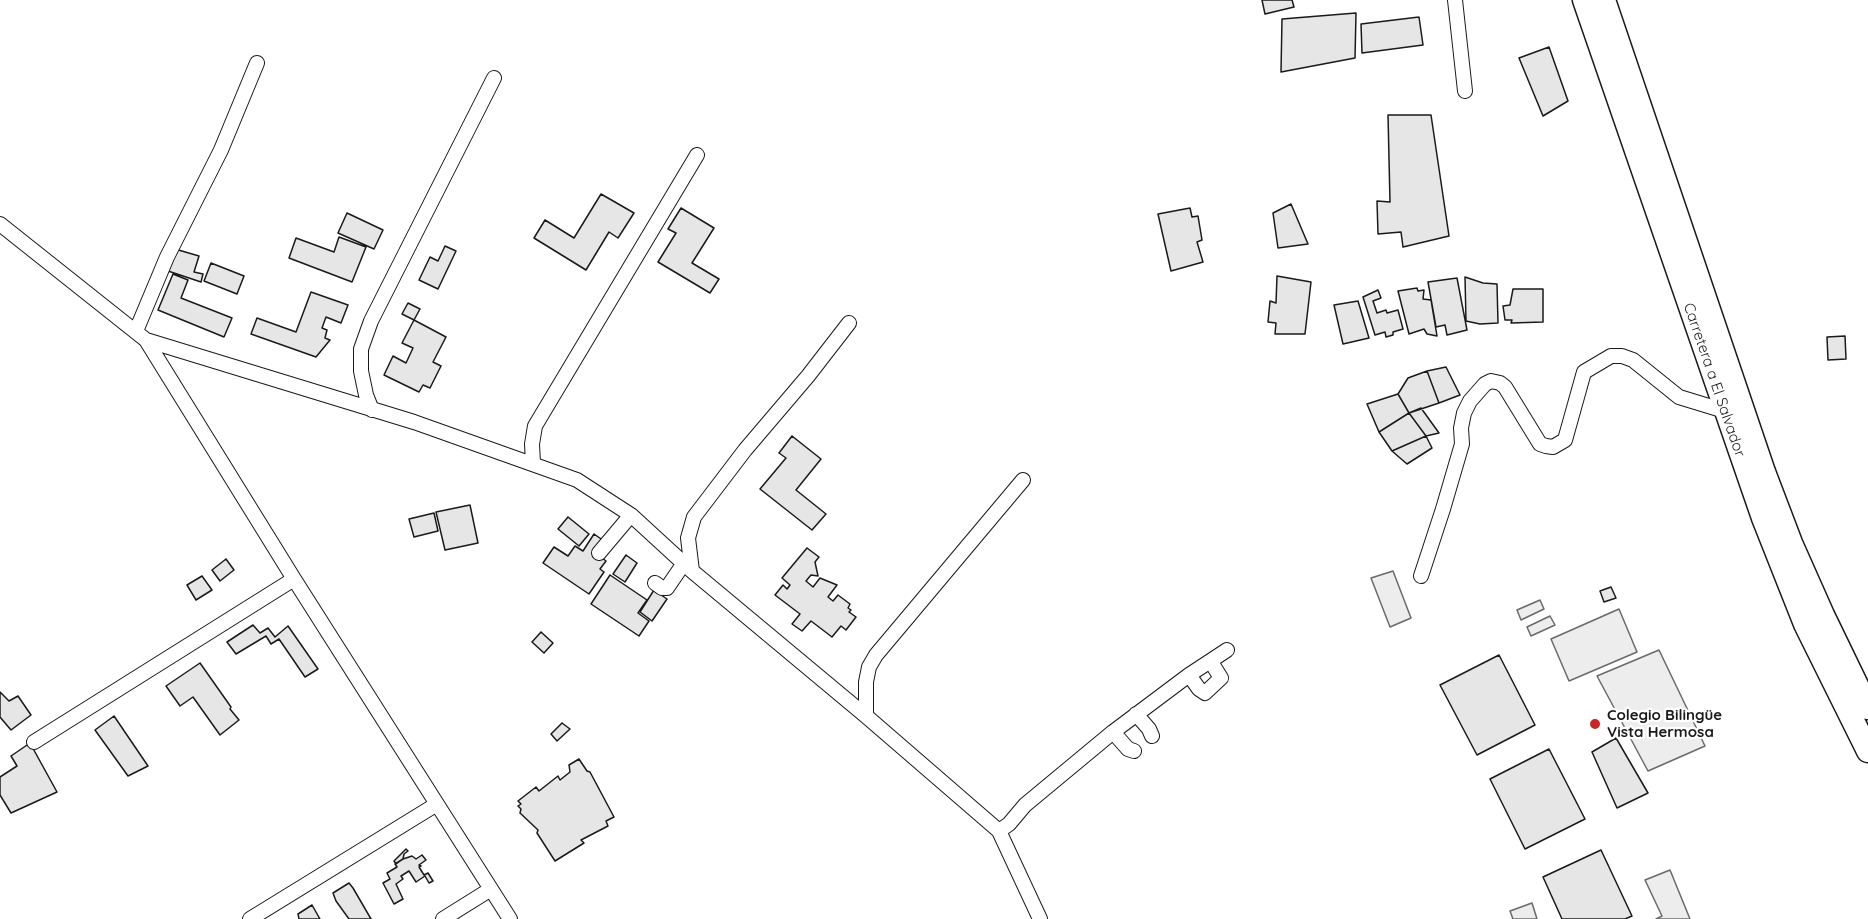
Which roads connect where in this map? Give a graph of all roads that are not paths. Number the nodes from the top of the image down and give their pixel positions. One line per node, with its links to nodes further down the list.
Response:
1 (1455, 0): 6 (street)
2 (1584, 0): 12 (highway, Carretera a El Salvador)
3 (1604, 0): 24 (highway, Carretera a El Salvador)
4 (257, 63): 10 (street)
5 (494, 78): 11 (street)
6 (1465, 91)
7 (698, 155): 13 (street)
8 (0, 224): 10 (street)
9 (849, 323): 17 (street)
10 (141, 335): 11 (street); 19 (street)
11 (372, 410): 13 (street)
12 (1725, 411): 18 (street); 31 (highway, Carretera a El Salvador)
13 (533, 463): 15 (street)
14 (1023, 480): 26 (street)
15 (631, 514): 16 (street); 17 (street)
16 (599, 553)
17 (688, 567): 20 (street); 26 (street)
18 (1421, 576)
19 (294, 579): 29 (street); 32 (street)
20 (655, 583)
21 (1227, 650): 22 (street)
22 (1211, 662): 23 (street); 23 (street)
23 (1189, 675): 25 (street)
24 (1868, 708)
25 (1136, 714): 27 (street); 28 (street)
26 (866, 716): 33 (street)
27 (1113, 732): 30 (street); 33 (street)
28 (1152, 736)
29 (34, 742)
30 (1134, 751)
31 (1868, 751)
32 (437, 804): 34 (street); 35 (street)
33 (999, 831): 38 (street)
34 (491, 889): 36 (street); 37 (street)
35 (250, 919)
36 (443, 919)
37 (510, 919)
38 (1040, 919)

